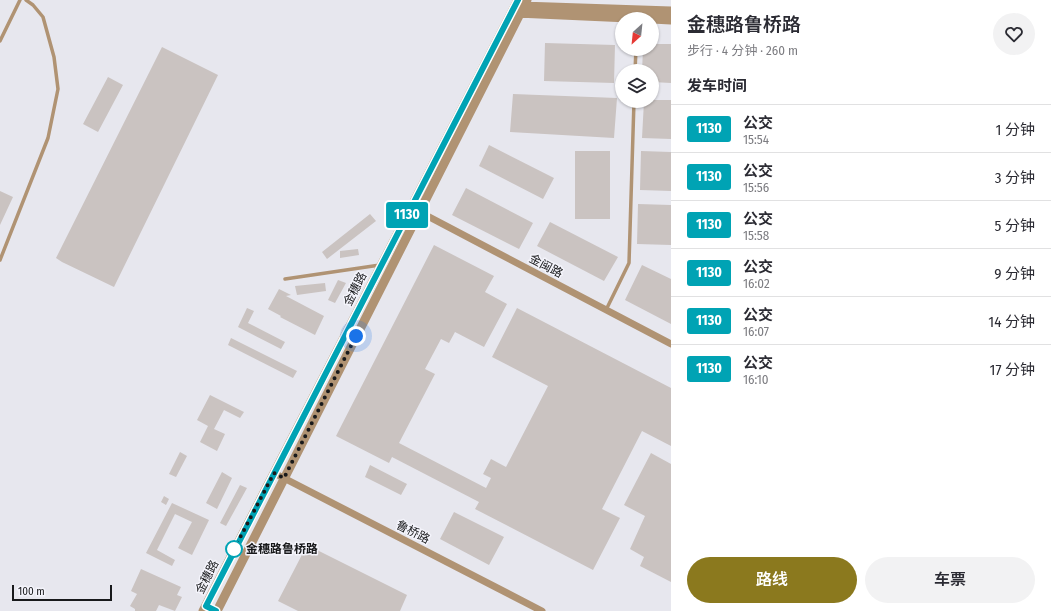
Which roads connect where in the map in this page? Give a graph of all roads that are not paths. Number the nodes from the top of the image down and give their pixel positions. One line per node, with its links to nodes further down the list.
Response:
1 (20, 0): 8 (lane)
2 (26, 0): 12 (lane)
3 (520, 6): 4 (street); 5 (street); 10 (street, 金穗路); 11 (street, 金穗路)
4 (671, 11)
5 (615, 16)
6 (659, 19): 7 (street)
7 (671, 20)
8 (0, 41)
9 (634, 108): 15 (lane)
10 (411, 207): 11 (street, 金闽路); 13 (street, 金穗路)
11 (420, 212): 15 (street, 金闽路); 18 (street, 金穗路)
12 (0, 260)
13 (381, 265): 14 (lane); 17 (street, 金穗路)
14 (285, 279)
15 (606, 310): 16 (street, 金闽路)
16 (671, 344)
17 (274, 473): 18 (street, 鲁桥路); 19 (street, 金穗路)
18 (284, 478): 20 (street, 金穗路); 21 (street, 鲁桥路)
19 (204, 608): 20 (street)
20 (216, 611)
21 (542, 611)

